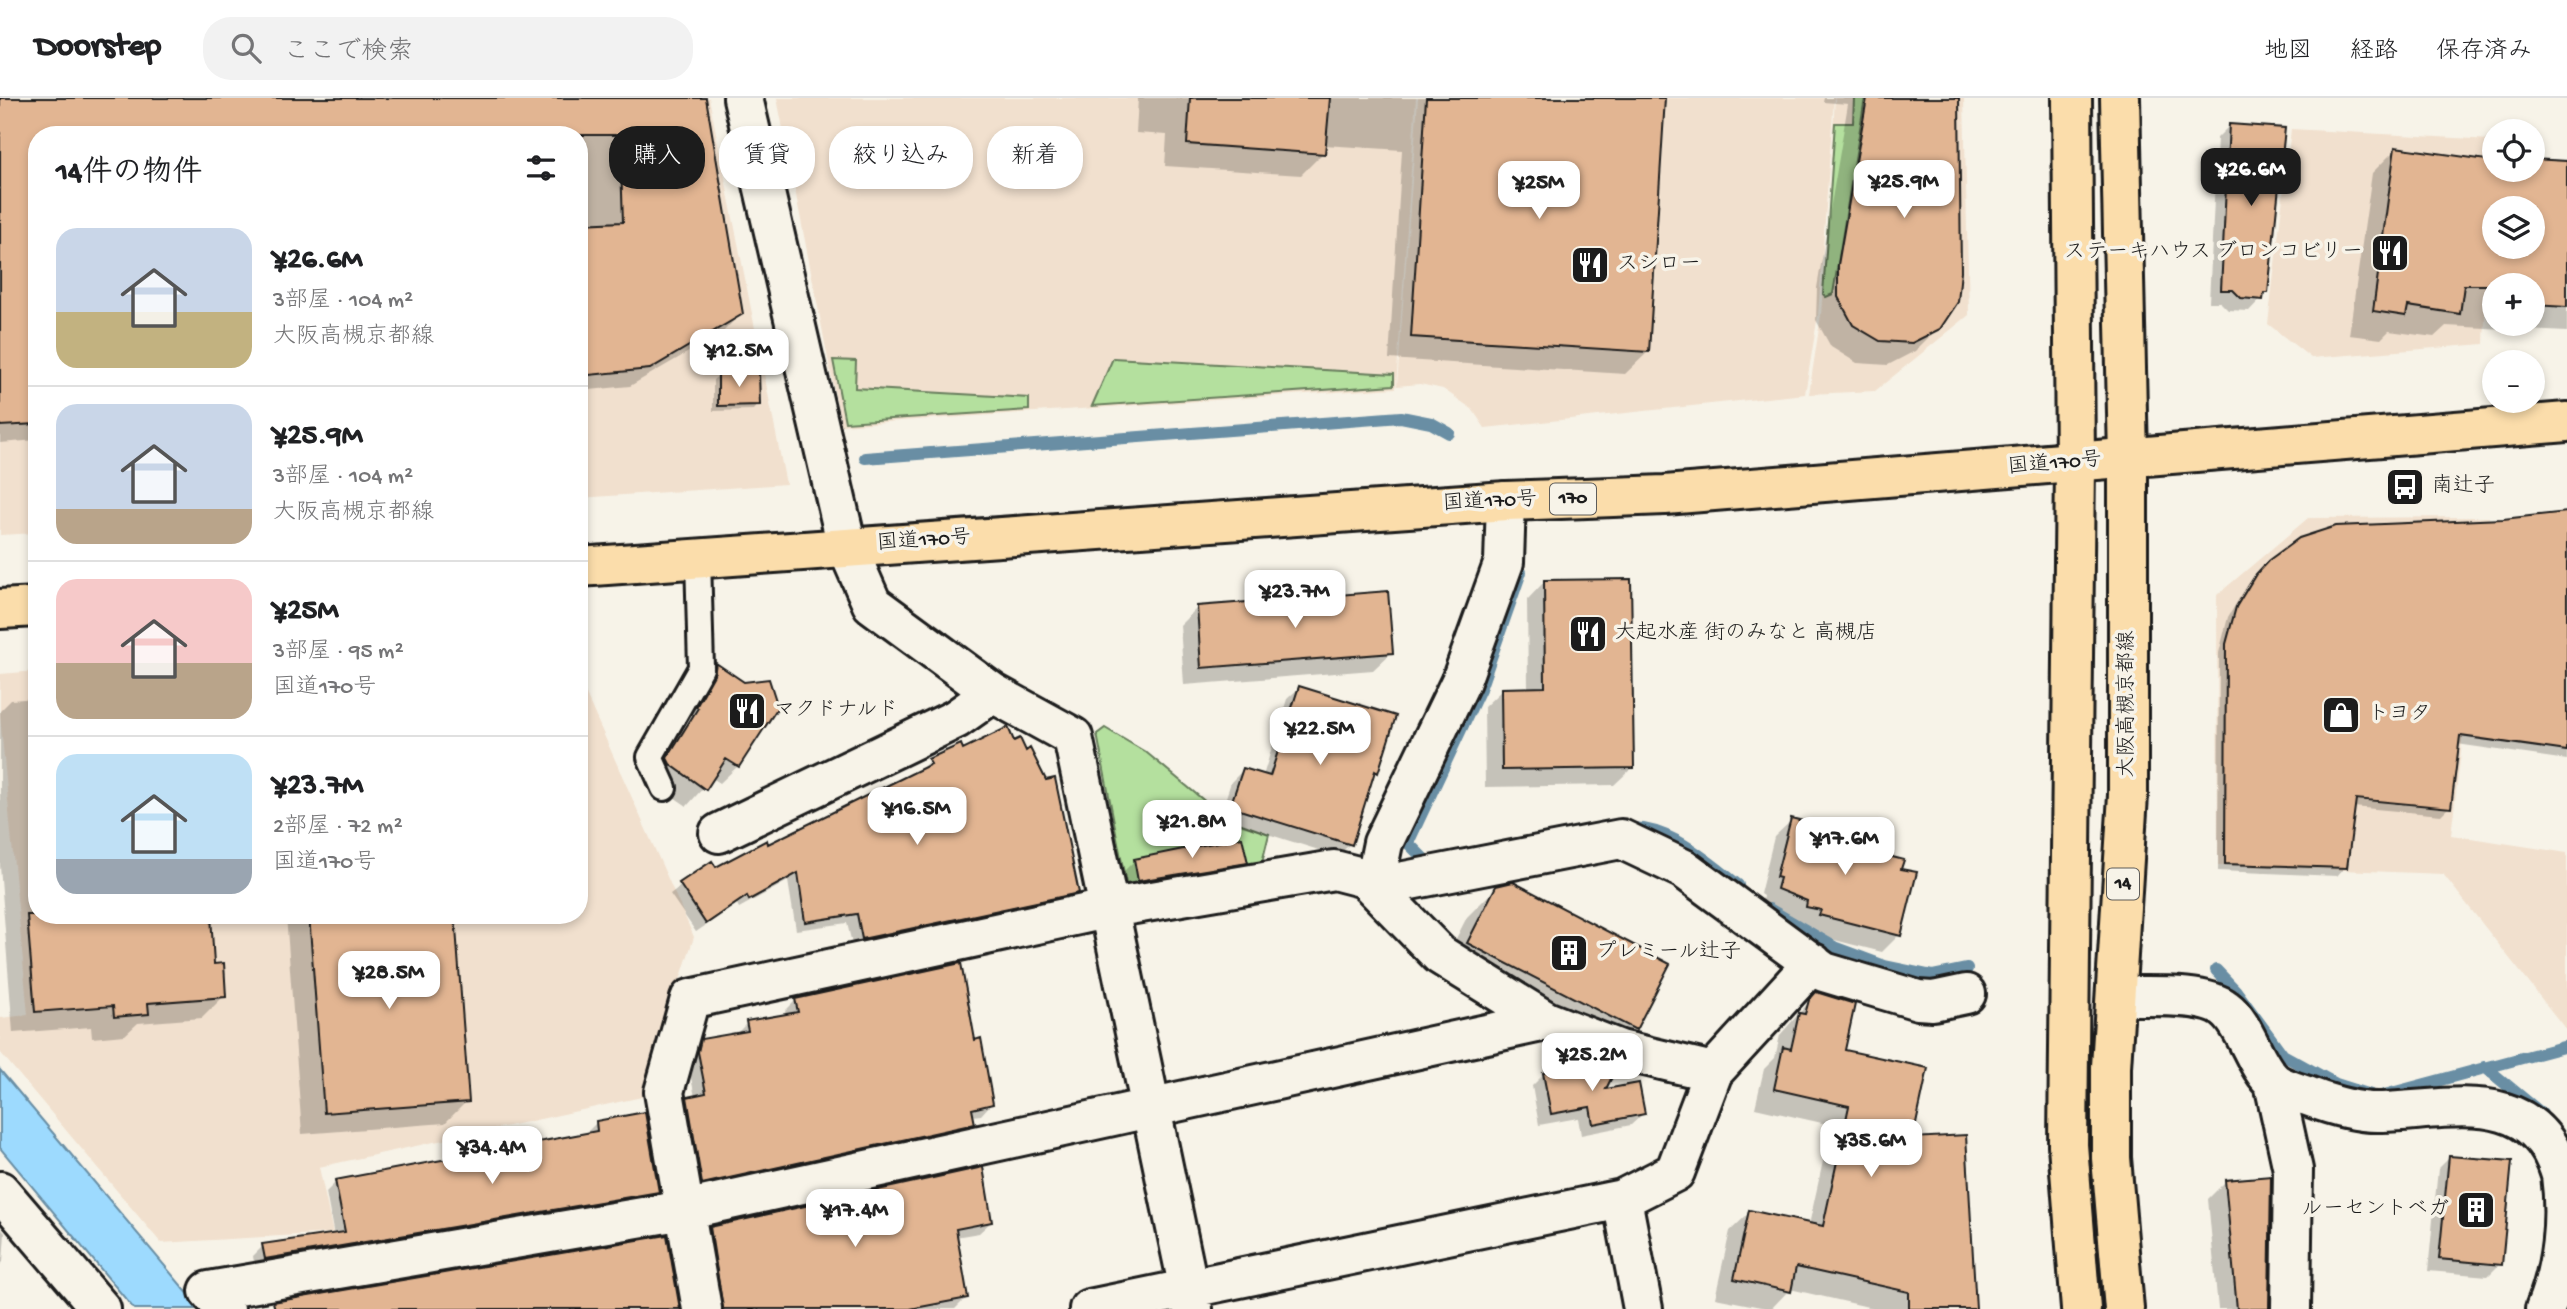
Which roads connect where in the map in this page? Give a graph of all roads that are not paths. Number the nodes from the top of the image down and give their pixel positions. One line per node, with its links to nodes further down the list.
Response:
1 (743, 98): 8 (street)
2 (2072, 98): 6 (main road)
3 (2120, 98): 5 (main road, 大阪高槻京都線 / 14)
4 (2567, 422): 5 (main road, 国道170号 / 170)
5 (2128, 458): 6 (main road, 国道170号 / 170); 20 (main road, 大阪高槻京都線 / 14)
6 (2074, 463): 7 (main road, 国道170号 / 170); 34 (main road)
7 (1506, 501): 8 (main road, 国道170号 / 170); 16 (street)
8 (847, 547): 9 (main road, 国道170号 / 170); 13 (street)
9 (698, 558): 10 (main road, 国道170号 / 170); 14 (lane)
10 (588, 566)
11 (28, 608): 12 (main road)
12 (0, 610)
13 (993, 693): 15 (street); 17 (street)
14 (664, 788)
15 (719, 833)
16 (1374, 887): 17 (street); 18 (street); 21 (street)
17 (1111, 908): 24 (street); 27 (street)
18 (1813, 963): 19 (street); 22 (street)
19 (1966, 994)
20 (2116, 996): 23 (street); 35 (main road, 大阪高槻京都線 / 14)
21 (1546, 1021): 22 (street); 24 (street)
22 (1713, 1072): 26 (street)
23 (2274, 1083): 36 (street); 37 (street)
24 (1152, 1106): 27 (street); 28 (street)
25 (0, 1191): 29 (street)
26 (1622, 1199): 28 (street); 33 (street)
27 (684, 1210): 30 (street); 31 (street)
28 (1191, 1298): 32 (street)
29 (101, 1309)
30 (225, 1309)
31 (702, 1309)
32 (1089, 1309)
33 (1643, 1309)
34 (2081, 1309)
35 (2124, 1309)
36 (2291, 1309)
37 (2545, 1309)

